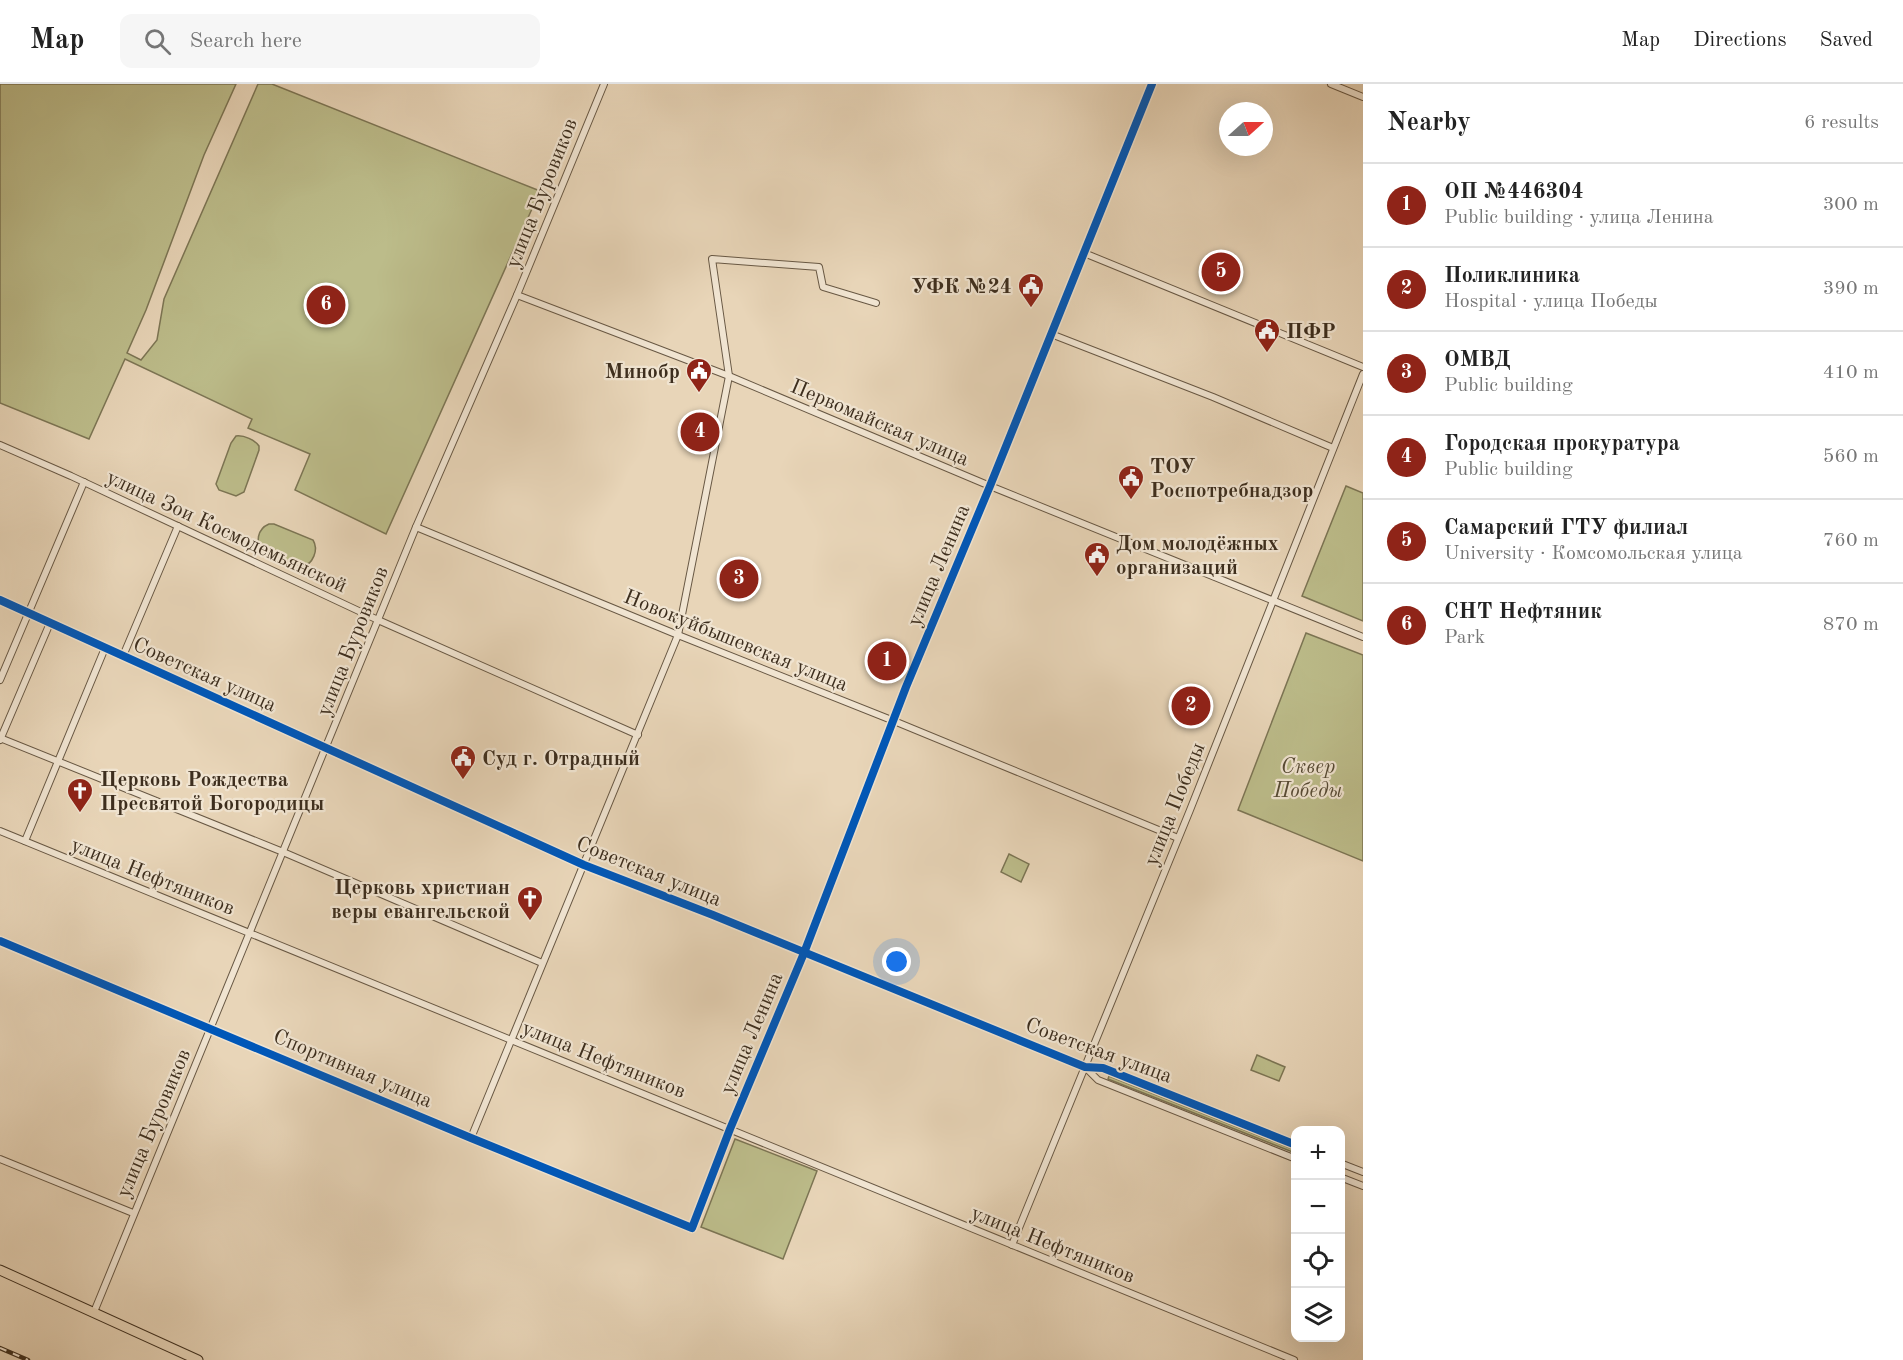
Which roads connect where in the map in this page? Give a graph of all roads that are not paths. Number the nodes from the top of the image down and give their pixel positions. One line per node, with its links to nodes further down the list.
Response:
1 (604, 84): 6 (street, улица Буровиков)
2 (1152, 84): 5 (street, улица Ленина)
3 (1331, 84): 4 (street)
4 (1363, 97)
5 (1084, 253): 8 (street, улица Ленина); 9 (street)
6 (517, 295): 11 (street, Первомайская улица); 17 (street, улица Буровиков)
7 (876, 303): 11 (street)
8 (1051, 334): 13 (street); 15 (street, улица Ленина)
9 (1363, 367)
10 (1363, 374): 13 (street, улица Победы)
11 (729, 376): 15 (street, Первомайская улица); 23 (street)
12 (0, 445): 14 (street, улица Зои Космодемьянской)
13 (1333, 448): 19 (street, улица Победы)
14 (84, 482): 16 (street, улица Зои Космодемьянской); 20 (street)
15 (990, 486): 19 (street, Первомайская улица); 28 (street, улица Ленина)
16 (178, 526): 21 (street, улица Зои Космодемьянской); 26 (street)
17 (416, 527): 21 (street, улица Буровиков); 23 (street, Новокуйбышевская улица)
18 (0, 600): 20 (street, Советская улица)
19 (1272, 600): 24 (street, Первомайская улица); 34 (street, улица Победы)
20 (28, 612): 22 (street, Советская улица); 27 (street)
21 (378, 620): 29 (street, улица Зои Космодемьянской); 31 (street, улица Буровиков)
22 (50, 622): 25 (street, Советская улица); 30 (street)
23 (678, 635): 28 (street, Новокуйбышевская улица); 29 (street)
24 (1363, 637)
25 (105, 648): 26 (street, Советская улица); 32 (street)
26 (123, 656): 31 (street, Советская улица)
27 (0, 680)
28 (894, 721): 34 (street, Новокуйбышевская улица); 40 (street, улица Ленина)
29 (638, 735): 37 (street)
30 (0, 739): 32 (street)
31 (326, 748): 36 (street, улица Буровиков); 37 (street, Советская улица)
32 (58, 761): 35 (street); 36 (street)
33 (0, 831): 35 (street, улица Нефтяников)
34 (1178, 838): 44 (street, улица Победы)
35 (25, 841): 38 (street, улица Нефтяников)
36 (283, 852): 38 (street, улица Буровиков); 41 (street)
37 (584, 865): 40 (street, Советская улица); 41 (street)
38 (250, 934): 42 (street, улица Буровиков); 43 (street, улица Нефтяников)
39 (0, 941): 42 (street, Спортивная улица)
40 (804, 953): 44 (street, Советская улица); 45 (street, улица Ленина)
41 (542, 963): 43 (street)
42 (211, 1028): 46 (street, Спортивная улица); 54 (street, улица Буровиков)
43 (511, 1039): 45 (street, улица Нефтяников); 46 (street)
44 (1085, 1067): 47 (street, Советская улица); 48 (street, Советская улица); 56 (street, улица Победы)
45 (729, 1129): 55 (street, улица Ленина); 56 (street, улица Нефтяников)
46 (471, 1138): 55 (street, Спортивная улица)
47 (1291, 1143)
48 (1291, 1157)
49 (0, 1159): 54 (street)
50 (1345, 1165): 51 (street)
51 (1363, 1172)
52 (1345, 1179): 53 (street)
53 (1363, 1186)
54 (133, 1213): 58 (street, улица Буровиков)
55 (692, 1228)
56 (1012, 1245): 60 (street, улица Нефтяников)
57 (0, 1270): 58 (main road)
58 (94, 1312): 59 (main road)
59 (198, 1360)
60 (1294, 1360)

